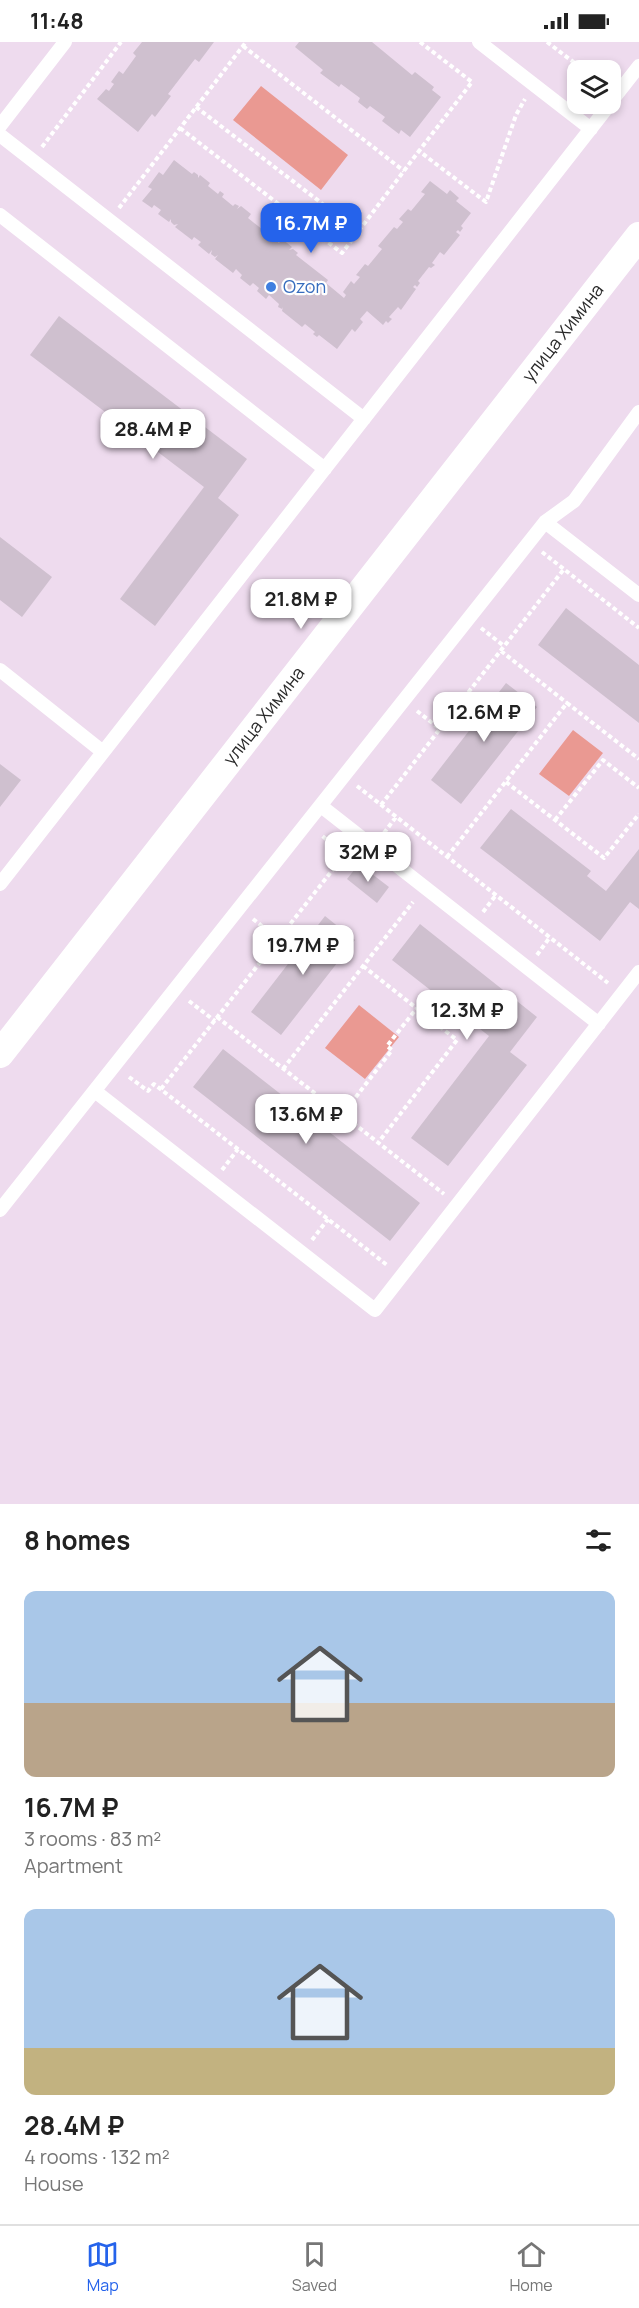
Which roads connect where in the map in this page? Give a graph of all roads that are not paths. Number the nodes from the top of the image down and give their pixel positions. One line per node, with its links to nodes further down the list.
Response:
1 (65, 42): 6 (lane)
2 (479, 42): 7 (lane)
3 (639, 66): 4 (lane)
4 (621, 89)
5 (602, 114): 7 (lane)
6 (0, 126)
7 (591, 129): 12 (lane)
8 (0, 135): 12 (lane)
9 (0, 215): 13 (lane)
10 (639, 236): 22 (street, улица Химина)
11 (639, 412): 14 (lane)
12 (364, 419): 13 (lane)
13 (325, 469): 17 (lane)
14 (545, 522): 15 (lane); 18 (lane)
15 (639, 595)
16 (0, 670): 17 (lane)
17 (103, 752): 19 (lane)
18 (321, 806): 21 (lane); 23 (lane)
19 (0, 884)
20 (639, 972): 21 (lane)
21 (599, 1024): 23 (lane)
22 (0, 1054)
23 (96, 1092): 24 (lane)
24 (0, 1210)

